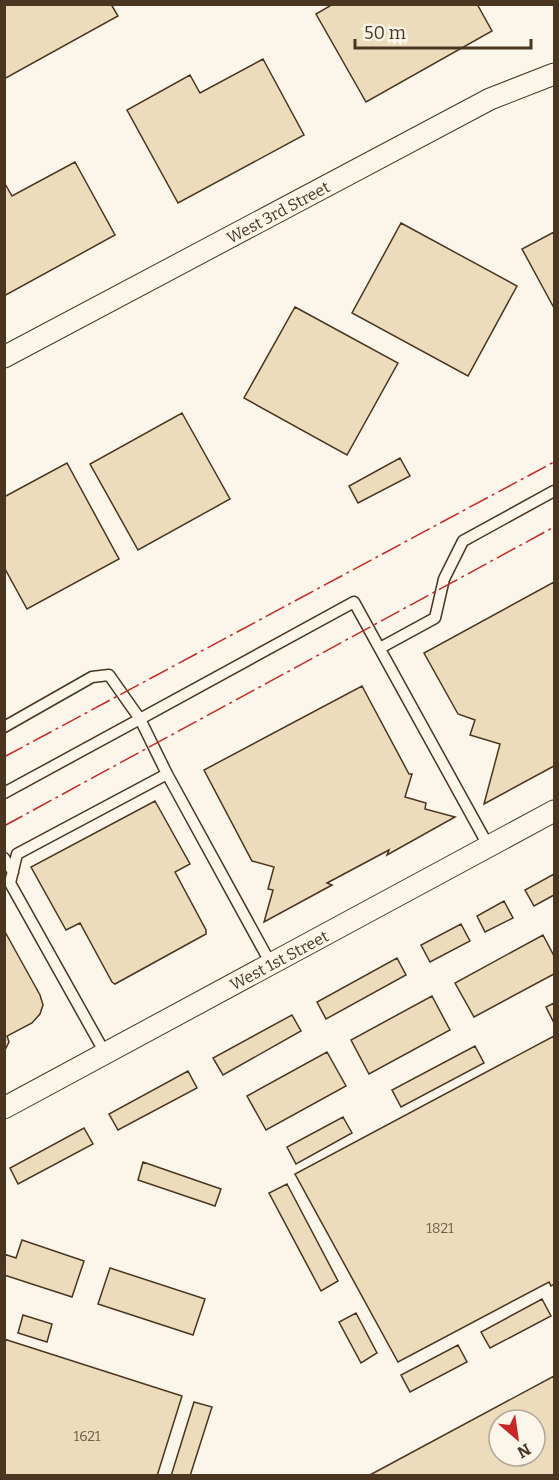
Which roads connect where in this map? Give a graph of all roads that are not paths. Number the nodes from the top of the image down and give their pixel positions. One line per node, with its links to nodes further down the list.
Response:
1 (555, 74): 2 (street, West 3rd Street)
2 (4, 357)
3 (555, 491): 4 (lane)
4 (380, 648): 5 (lane); 10 (lane)
5 (140, 719): 6 (lane); 7 (lane); 8 (lane)
6 (4, 727)
7 (167, 774): 12 (lane); 14 (lane)
8 (4, 793)
9 (555, 811): 10 (street, West 1st Street)
10 (489, 847): 14 (street, West 1st Street)
11 (4, 858): 12 (lane)
12 (13, 872): 13 (lane)
13 (7, 885): 15 (lane)
14 (271, 964): 15 (street, West 1st Street)
15 (105, 1053): 16 (street, West 1st Street)
16 (4, 1108)

